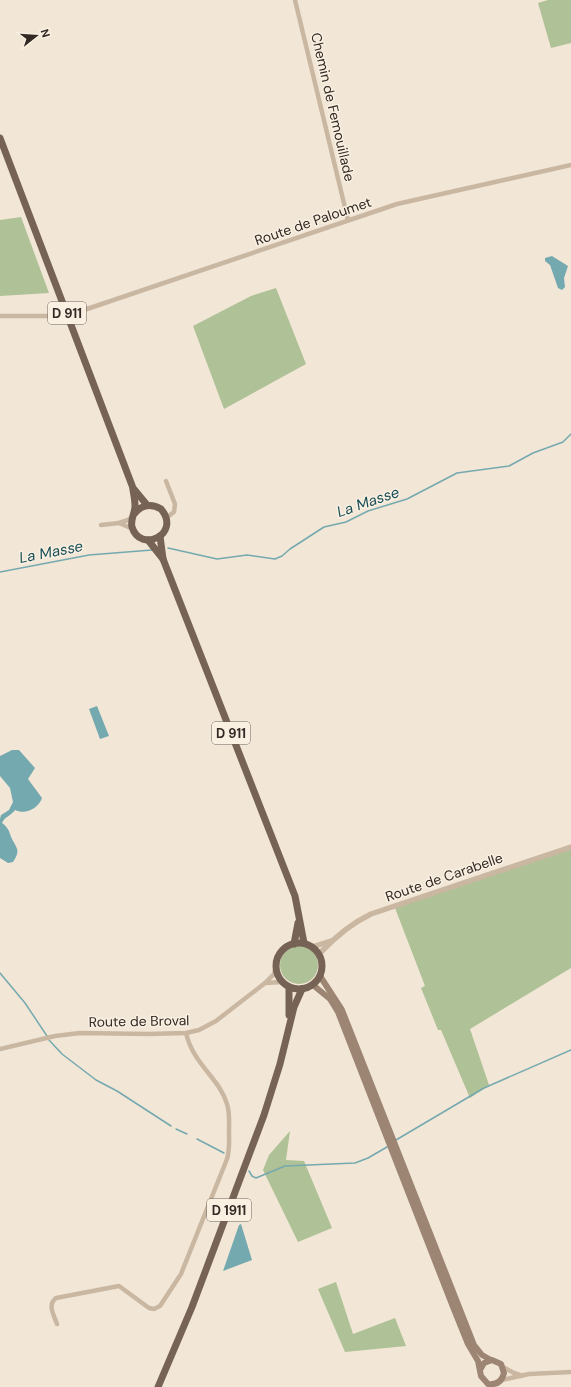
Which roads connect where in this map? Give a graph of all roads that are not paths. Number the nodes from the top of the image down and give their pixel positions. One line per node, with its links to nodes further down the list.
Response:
1 (295, 0): 4 (street, Chemin de Femouillade)
2 (0, 138): 5 (main road, D 911)
3 (571, 165): 4 (street, Route de Paloumet)
4 (348, 220): 5 (street, Route de Paloumet)
5 (67, 314): 6 (street, Route de Paloumet); 8 (main road, D 911)
6 (0, 316)
7 (166, 481): 11 (street)
8 (133, 488): 9 (main road, D 911); 10 (main road, D 911)
9 (147, 505): 10 (main road); 11 (main road)
10 (134, 515): 12 (street); 14 (main road)
11 (166, 518): 15 (main road)
12 (118, 523): 13 (street); 14 (street)
13 (101, 525)
14 (133, 529): 16 (main road)
15 (160, 536): 16 (main road); 17 (main road, D 911)
16 (148, 540): 17 (main road, D 911)
17 (163, 559): 19 (main road, D 911)
18 (571, 847): 20 (street, Route de Carabelle)
19 (299, 919): 21 (main road, D 911); 22 (main road, D 911)
20 (331, 941): 23 (street, Route de Carabelle); 24 (street, Route de Carabelle)
21 (304, 943): 22 (main road); 23 (main road)
22 (294, 944): 25 (main road)
23 (312, 947): 24 (main road)
24 (319, 954): 26 (main road)
25 (276, 967): 27 (main road); 28 (street, Route de Broval)
26 (320, 976): 29 (main road); 36 (main road)
27 (282, 982): 28 (street); 30 (main road)
28 (265, 983): 33 (street, Route de Broval)
29 (313, 985): 31 (main road); 38 (main road)
30 (288, 987): 31 (main road); 32 (main road, D 1911)
31 (302, 989): 32 (main road, D 1911)
32 (288, 1029): 43 (main road, D 1911)
33 (186, 1033): 34 (street, Route de Broval); 35 (street)
34 (0, 1049)
35 (57, 1324)
36 (491, 1360): 37 (main road); 38 (main road)
37 (503, 1367): 40 (street); 41 (main road)
38 (480, 1370): 42 (main road)
39 (571, 1372): 40 (street)
40 (522, 1375): 41 (street)
41 (499, 1383): 42 (main road)
42 (488, 1385)
43 (158, 1387)

